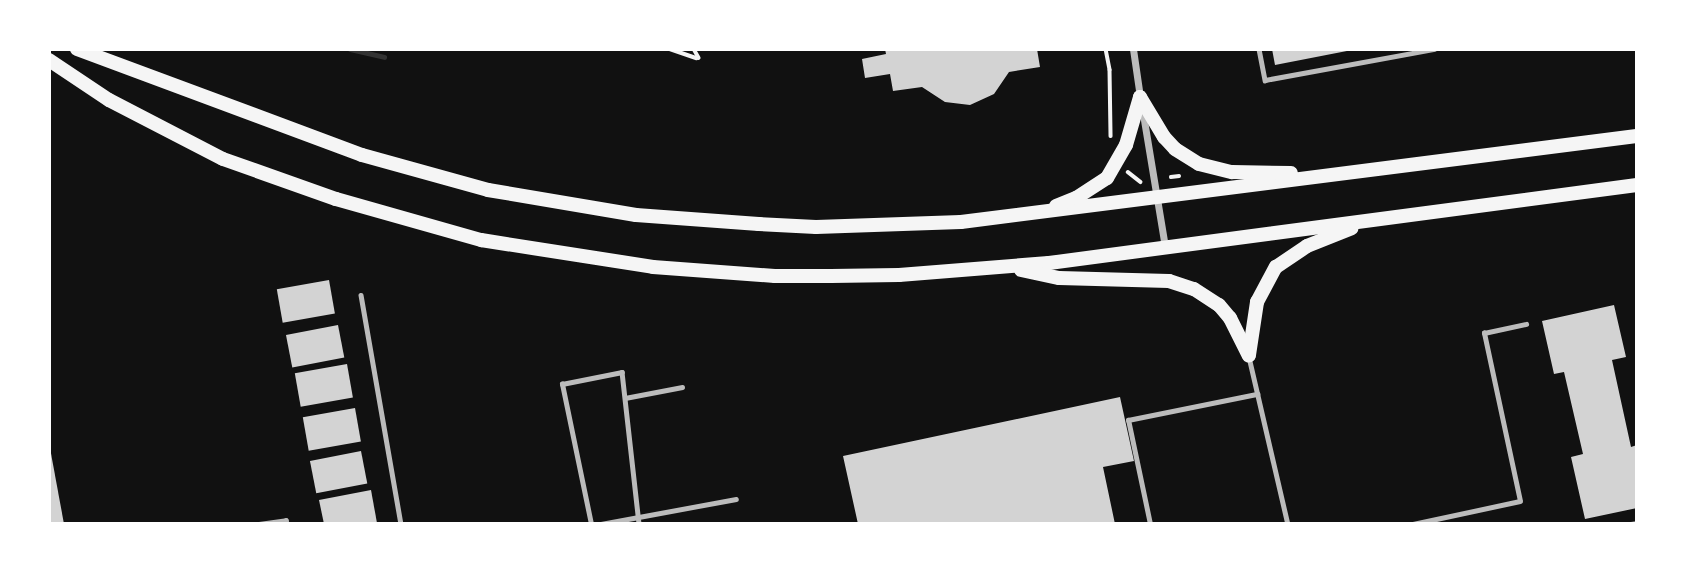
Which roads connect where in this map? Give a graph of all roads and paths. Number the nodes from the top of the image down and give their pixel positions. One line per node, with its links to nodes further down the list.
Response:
1 (77, 49): 19 (main road)
2 (670, 49): 3 (path)
3 (694, 49)
4 (1106, 49): 11 (path)
5 (1133, 49): 9 (street)
6 (1259, 49): 7 (lane)
7 (1434, 49)
8 (49, 60): 22 (main road)
9 (1140, 97): 13 (main road); 18 (street); 19 (main road)
10 (1637, 136): 13 (main road)
11 (1111, 146)
12 (1124, 169): 17 (path)
13 (1338, 174): 18 (main road)
14 (1179, 176): 15 (path)
15 (1171, 177)
16 (1637, 185): 20 (main road)
17 (1142, 188)
18 (1157, 198): 19 (main road); 21 (street)
19 (1032, 215)
20 (1376, 219): 21 (main road); 25 (main road)
21 (1165, 247): 22 (main road)
22 (1001, 266): 25 (main road)
23 (361, 295): 34 (lane)
24 (1526, 324): 40 (lane)
25 (1248, 356): 27 (lane)
26 (682, 387): 28 (lane)
27 (1258, 394): 38 (lane); 39 (lane)
28 (625, 398): 30 (lane); 35 (lane)
29 (736, 499): 30 (lane)
30 (638, 517): 36 (lane); 37 (lane)
31 (1637, 523): 41 (lane)
32 (259, 524): 33 (lane)
33 (287, 524)
34 (401, 524)
35 (591, 524)
36 (601, 524)
37 (639, 524)
38 (1150, 524)
39 (1288, 524)
40 (1413, 524)
41 (1631, 524)

